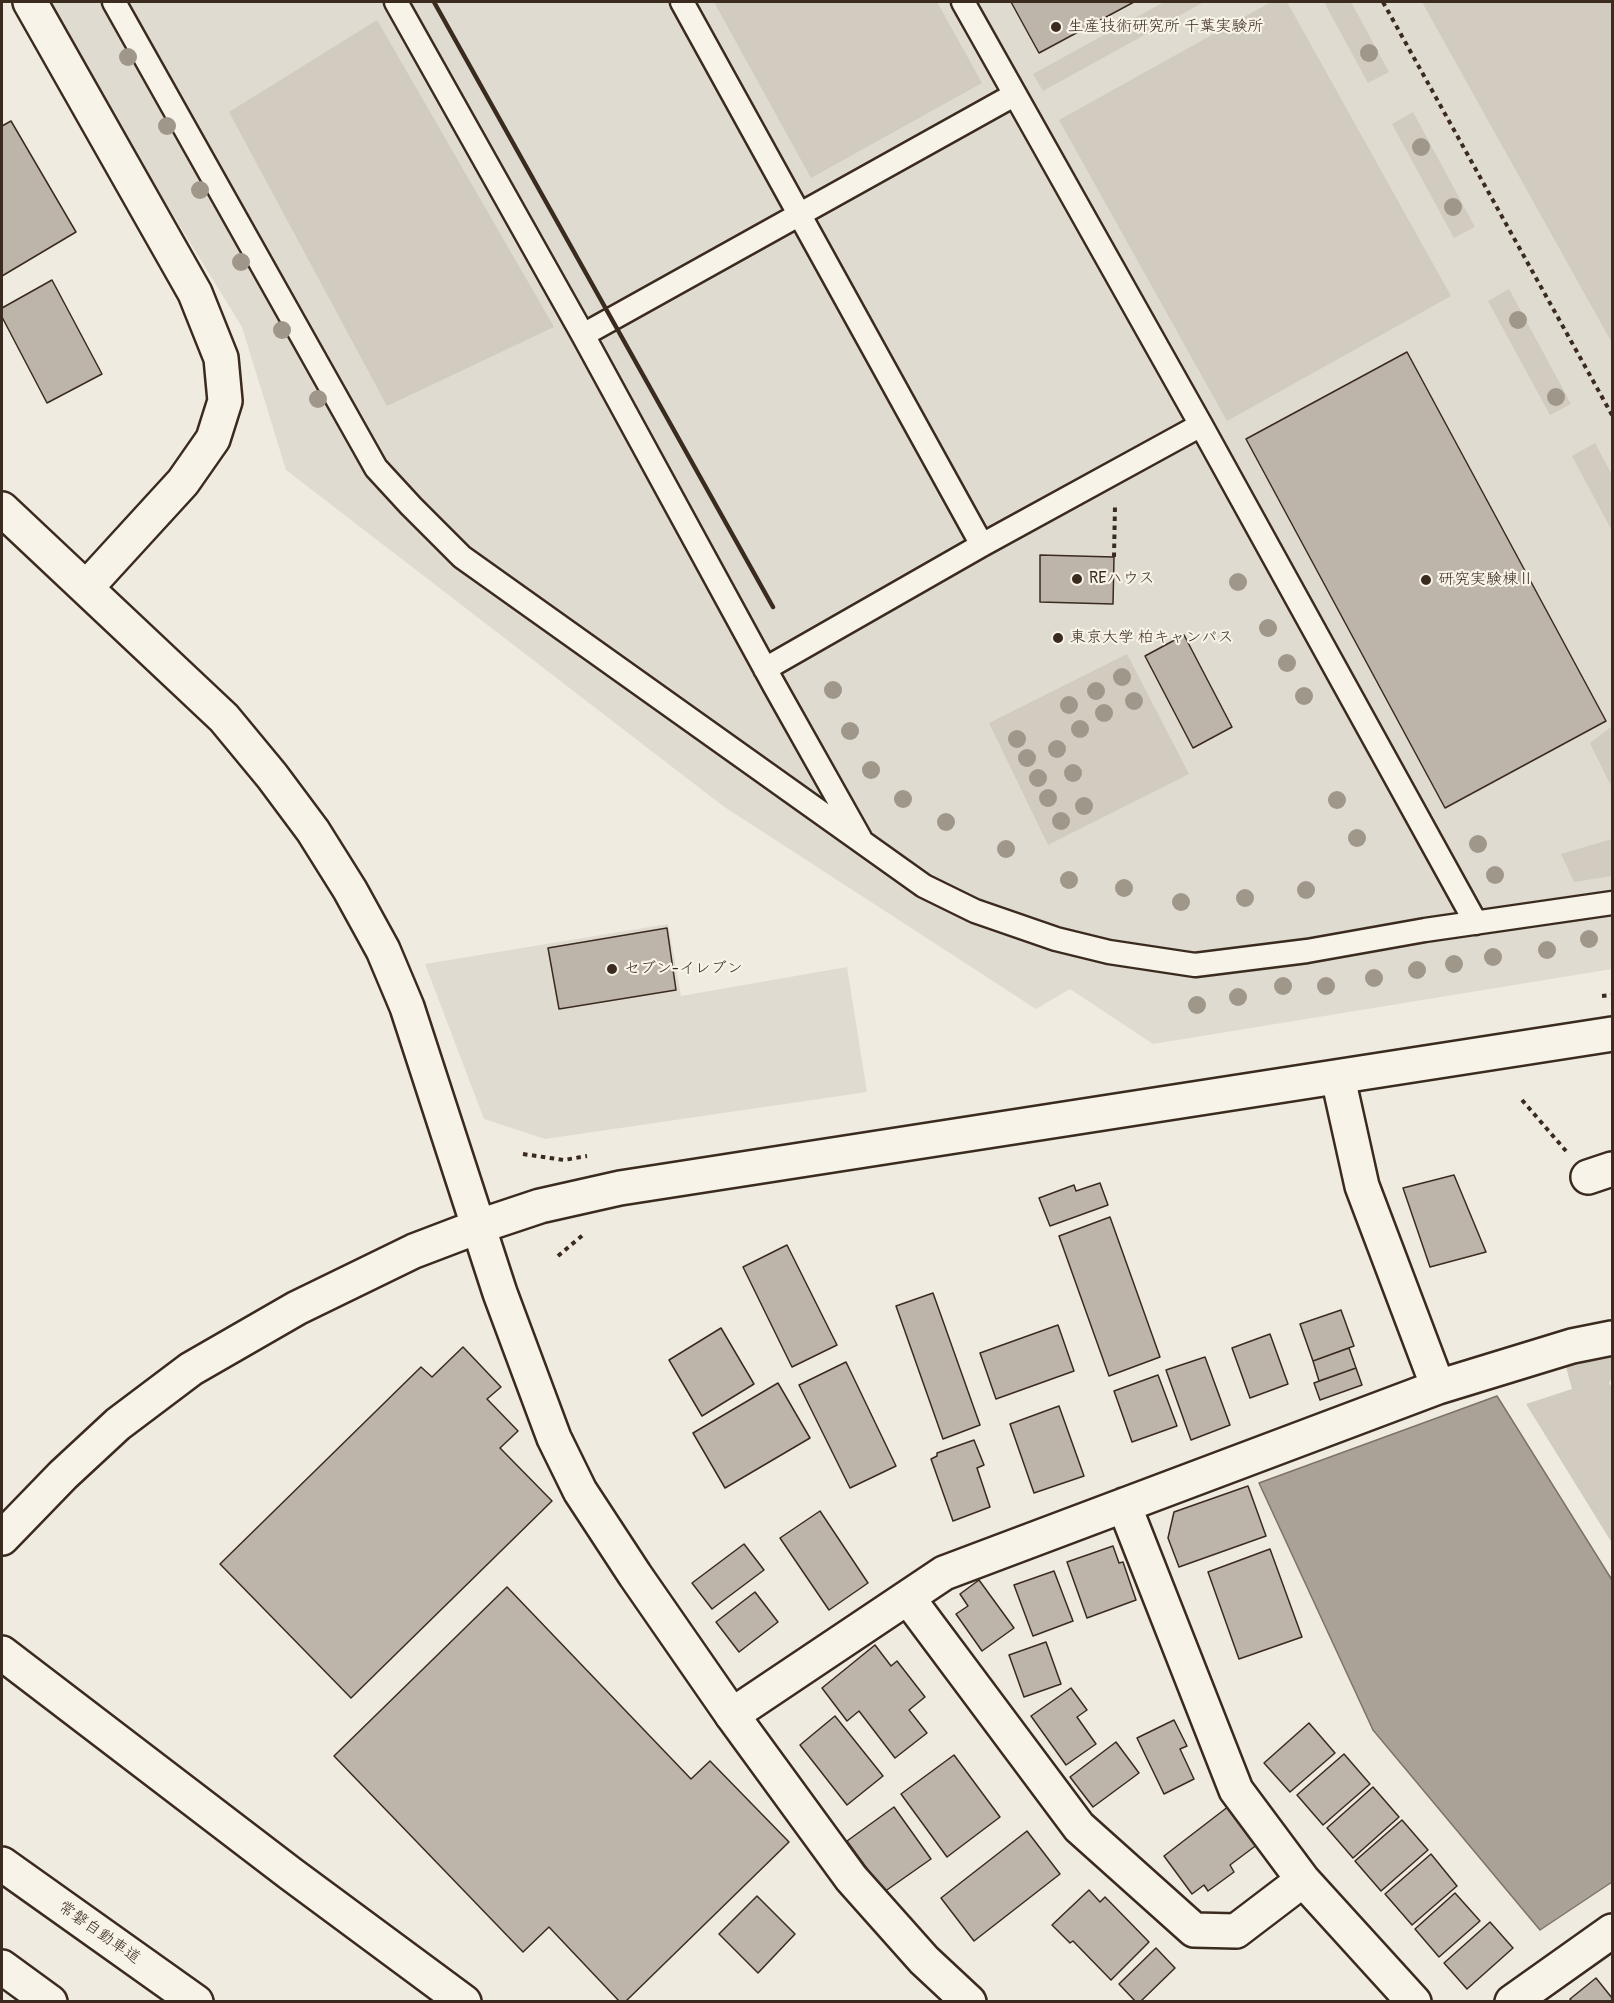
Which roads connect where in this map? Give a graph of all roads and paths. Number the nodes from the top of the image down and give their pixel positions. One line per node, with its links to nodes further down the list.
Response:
1 (30, 2): 16 (main road)
2 (114, 2): 18 (lane)
3 (396, 2): 9 (lane)
4 (682, 2): 8 (lane)
5 (963, 2): 7 (lane)
6 (1383, 2): 10 (path)
7 (1014, 95): 8 (lane); 11 (lane)
8 (798, 215): 9 (lane); 14 (lane)
9 (583, 335): 17 (lane)
10 (1612, 414)
11 (1202, 425): 12 (lane); 20 (lane)
12 (1115, 473): 14 (lane); 15 (path)
13 (2, 509): 16 (main road)
14 (982, 545): 17 (lane)
15 (1114, 556)
16 (86, 588): 25 (main road)
17 (765, 669): 18 (lane)
18 (864, 844): 20 (lane)
19 (1612, 903): 20 (lane)
20 (1476, 923)
21 (1612, 1034): 22 (main road)
22 (1338, 1078): 25 (main road); 27 (main road)
23 (1522, 1100): 24 (path)
24 (1600, 1173)
25 (477, 1227): 29 (main road); 32 (main road)
26 (1612, 1338): 27 (main road)
27 (1438, 1388): 28 (main road)
28 (1124, 1505): 30 (main road); 34 (main road)
29 (2, 1538)
30 (908, 1598): 32 (main road); 34 (main road)
31 (2, 1653): 39 (main road)
32 (732, 1715): 40 (main road)
33 (2, 1863): 38 (main road, 常磐自動車道)
34 (1303, 1880): 41 (main road)
35 (1612, 1930): 42 (main road)
36 (2, 1967): 37 (main road)
37 (50, 2001)
38 (196, 2001)
39 (464, 2001)
40 (969, 2001)
41 (1414, 2001)
42 (1512, 2001)

